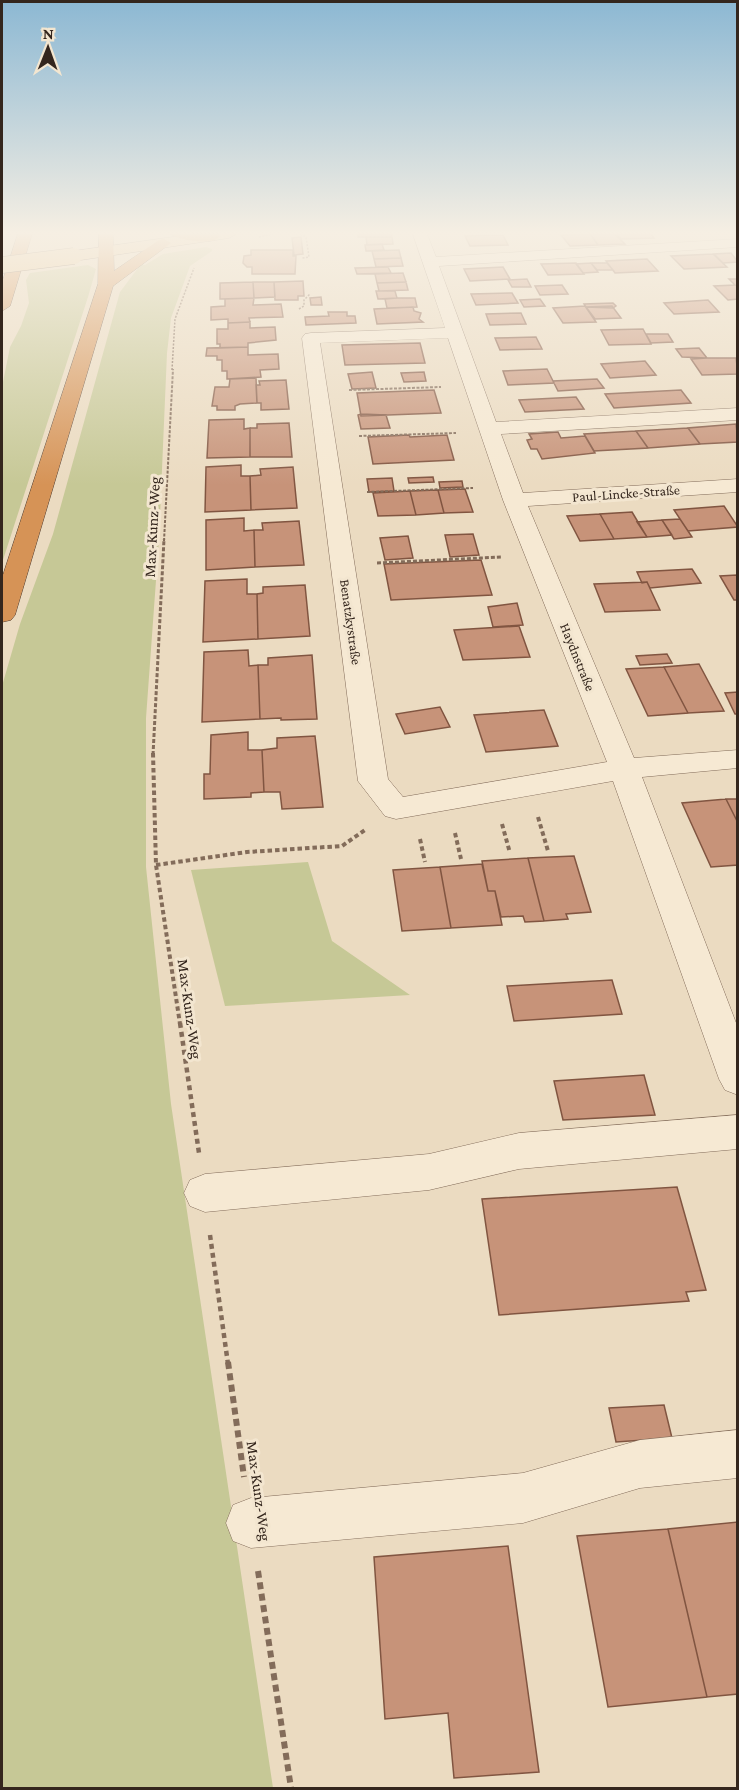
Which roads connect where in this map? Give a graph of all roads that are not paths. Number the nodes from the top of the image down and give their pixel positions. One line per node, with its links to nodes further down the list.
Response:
1 (95, 318): 8 (highway)
2 (448, 318): 3 (street, Haydnstraße)
3 (453, 333): 5 (street, Haydnstraße); 10 (street, Benatzkystraße)
4 (738, 414): 5 (street)
5 (488, 430): 7 (street, Haydnstraße)
6 (738, 485): 7 (street, Paul-Lincke-Straße)
7 (511, 493): 10 (street, Haydnstraße)
8 (2, 615)
9 (738, 759): 10 (street)
10 (624, 769): 11 (street, Haydnstraße)
11 (738, 1079)
12 (738, 1132): 13 (street)
13 (205, 1193)
14 (738, 1454): 15 (street)
15 (251, 1523)

